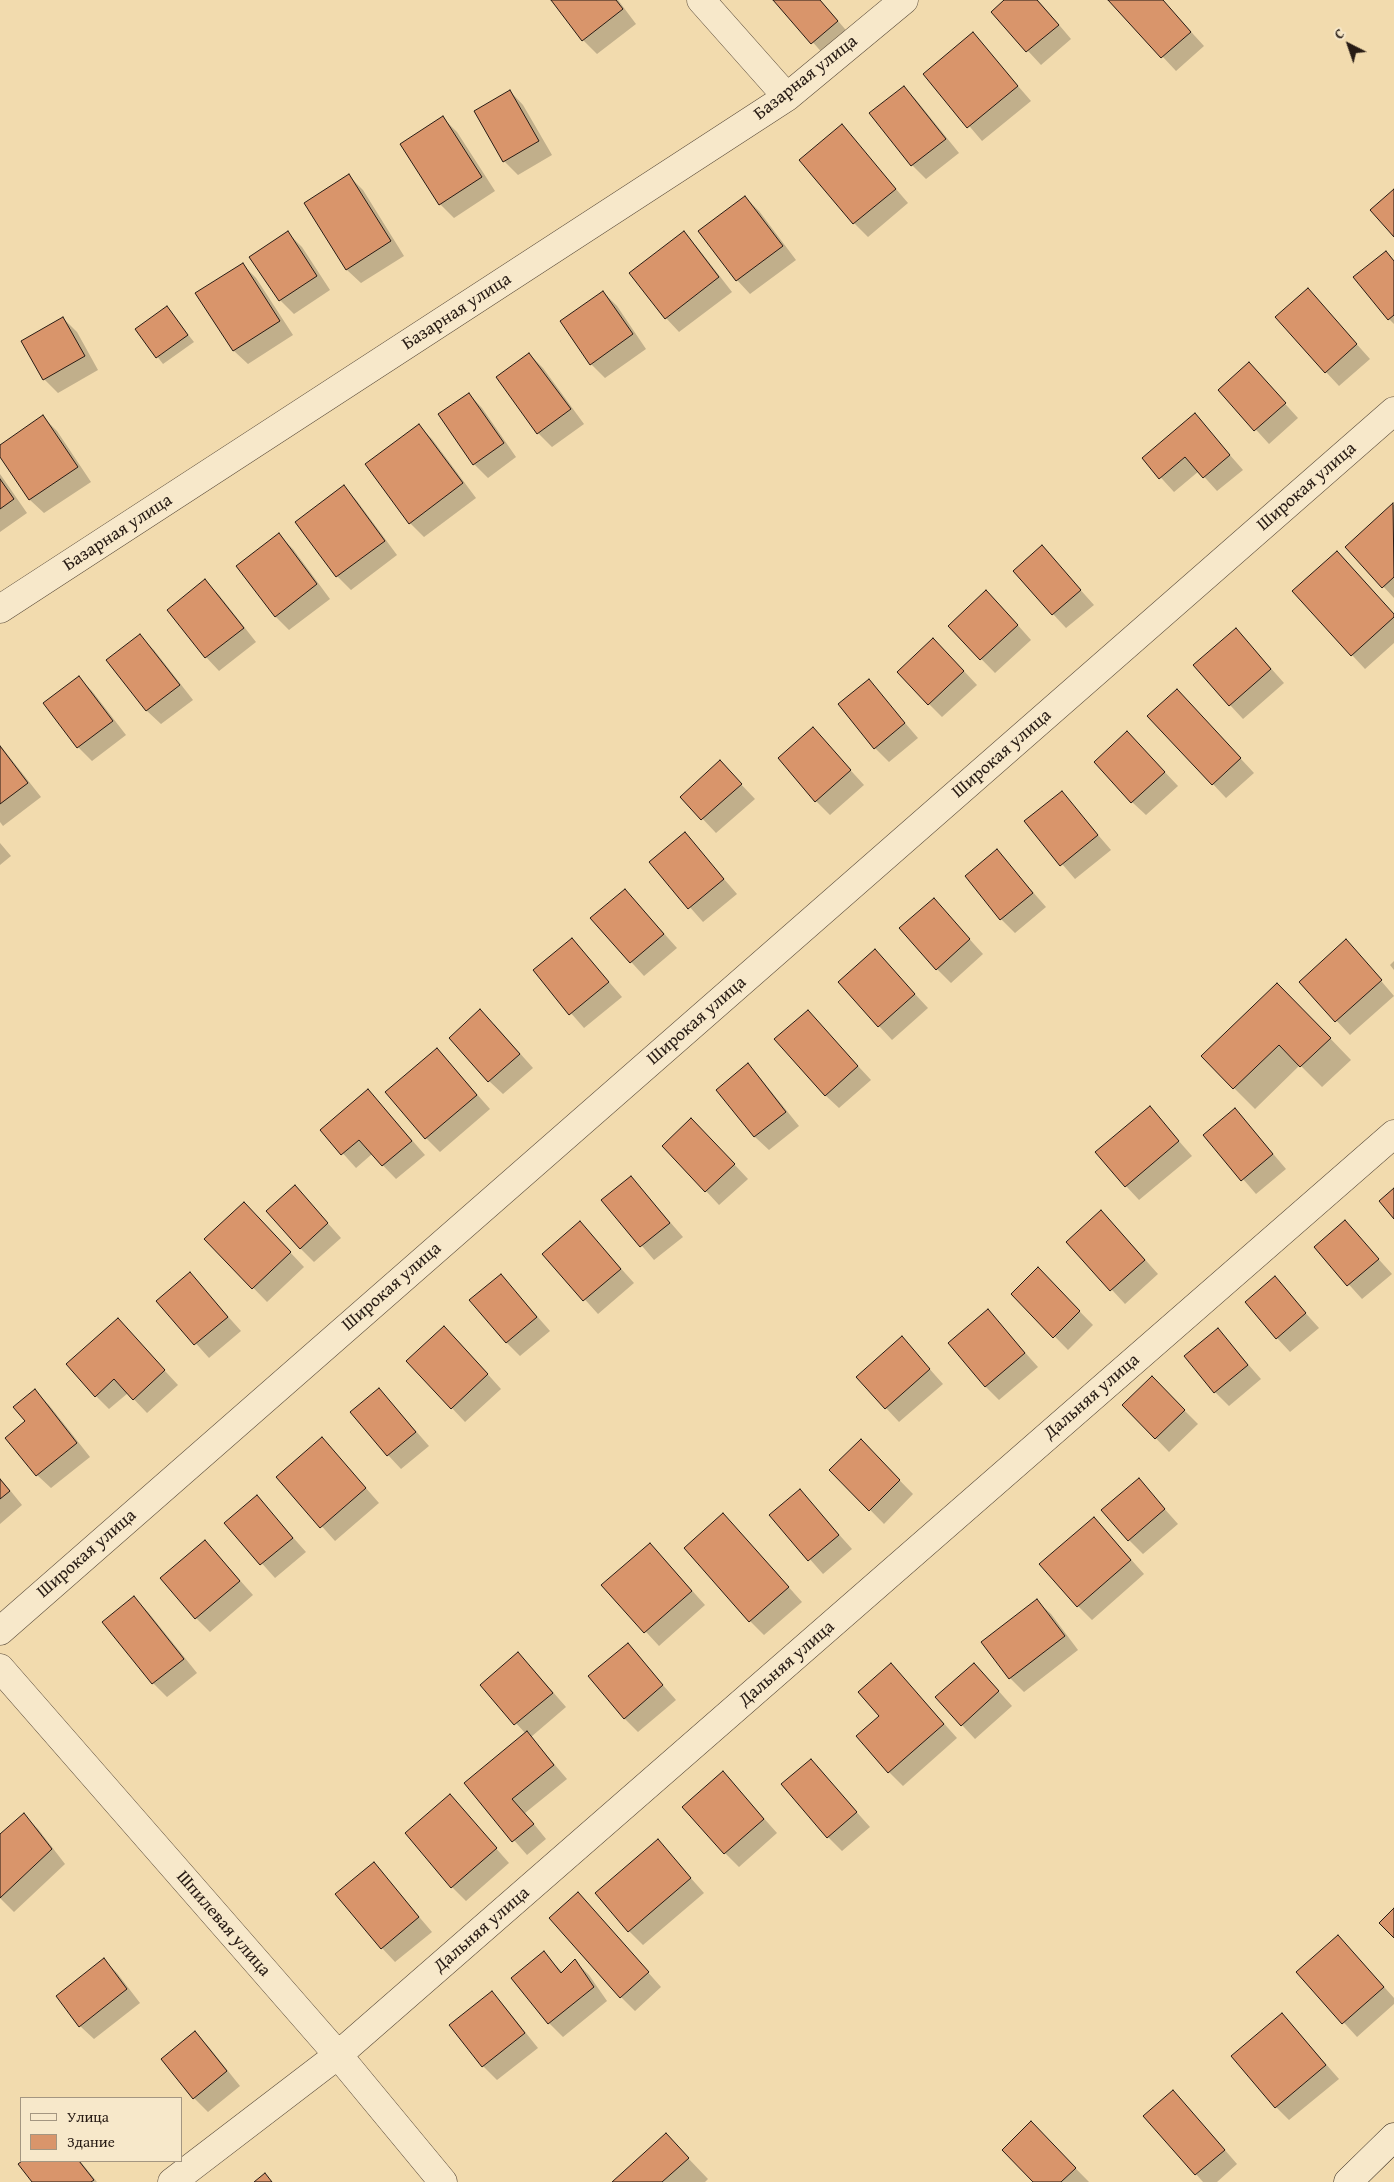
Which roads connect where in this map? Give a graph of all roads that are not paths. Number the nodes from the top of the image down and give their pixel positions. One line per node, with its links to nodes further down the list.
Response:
1 (701, 0): 3 (street)
2 (904, 0): 3 (street, Базарная улица)
3 (787, 97): 5 (street, Базарная улица)
4 (1394, 411): 7 (street, Широкая улица)
5 (0, 609)
6 (1394, 1134): 9 (street, Дальняя улица)
7 (0, 1631)
8 (0, 1668): 9 (street, Шпилевая улица)
9 (338, 2055): 11 (street, Дальняя улица); 12 (street, Шпилевая улица)
10 (1394, 2137): 13 (street)
11 (172, 2182)
12 (443, 2182)
13 (1348, 2182)

